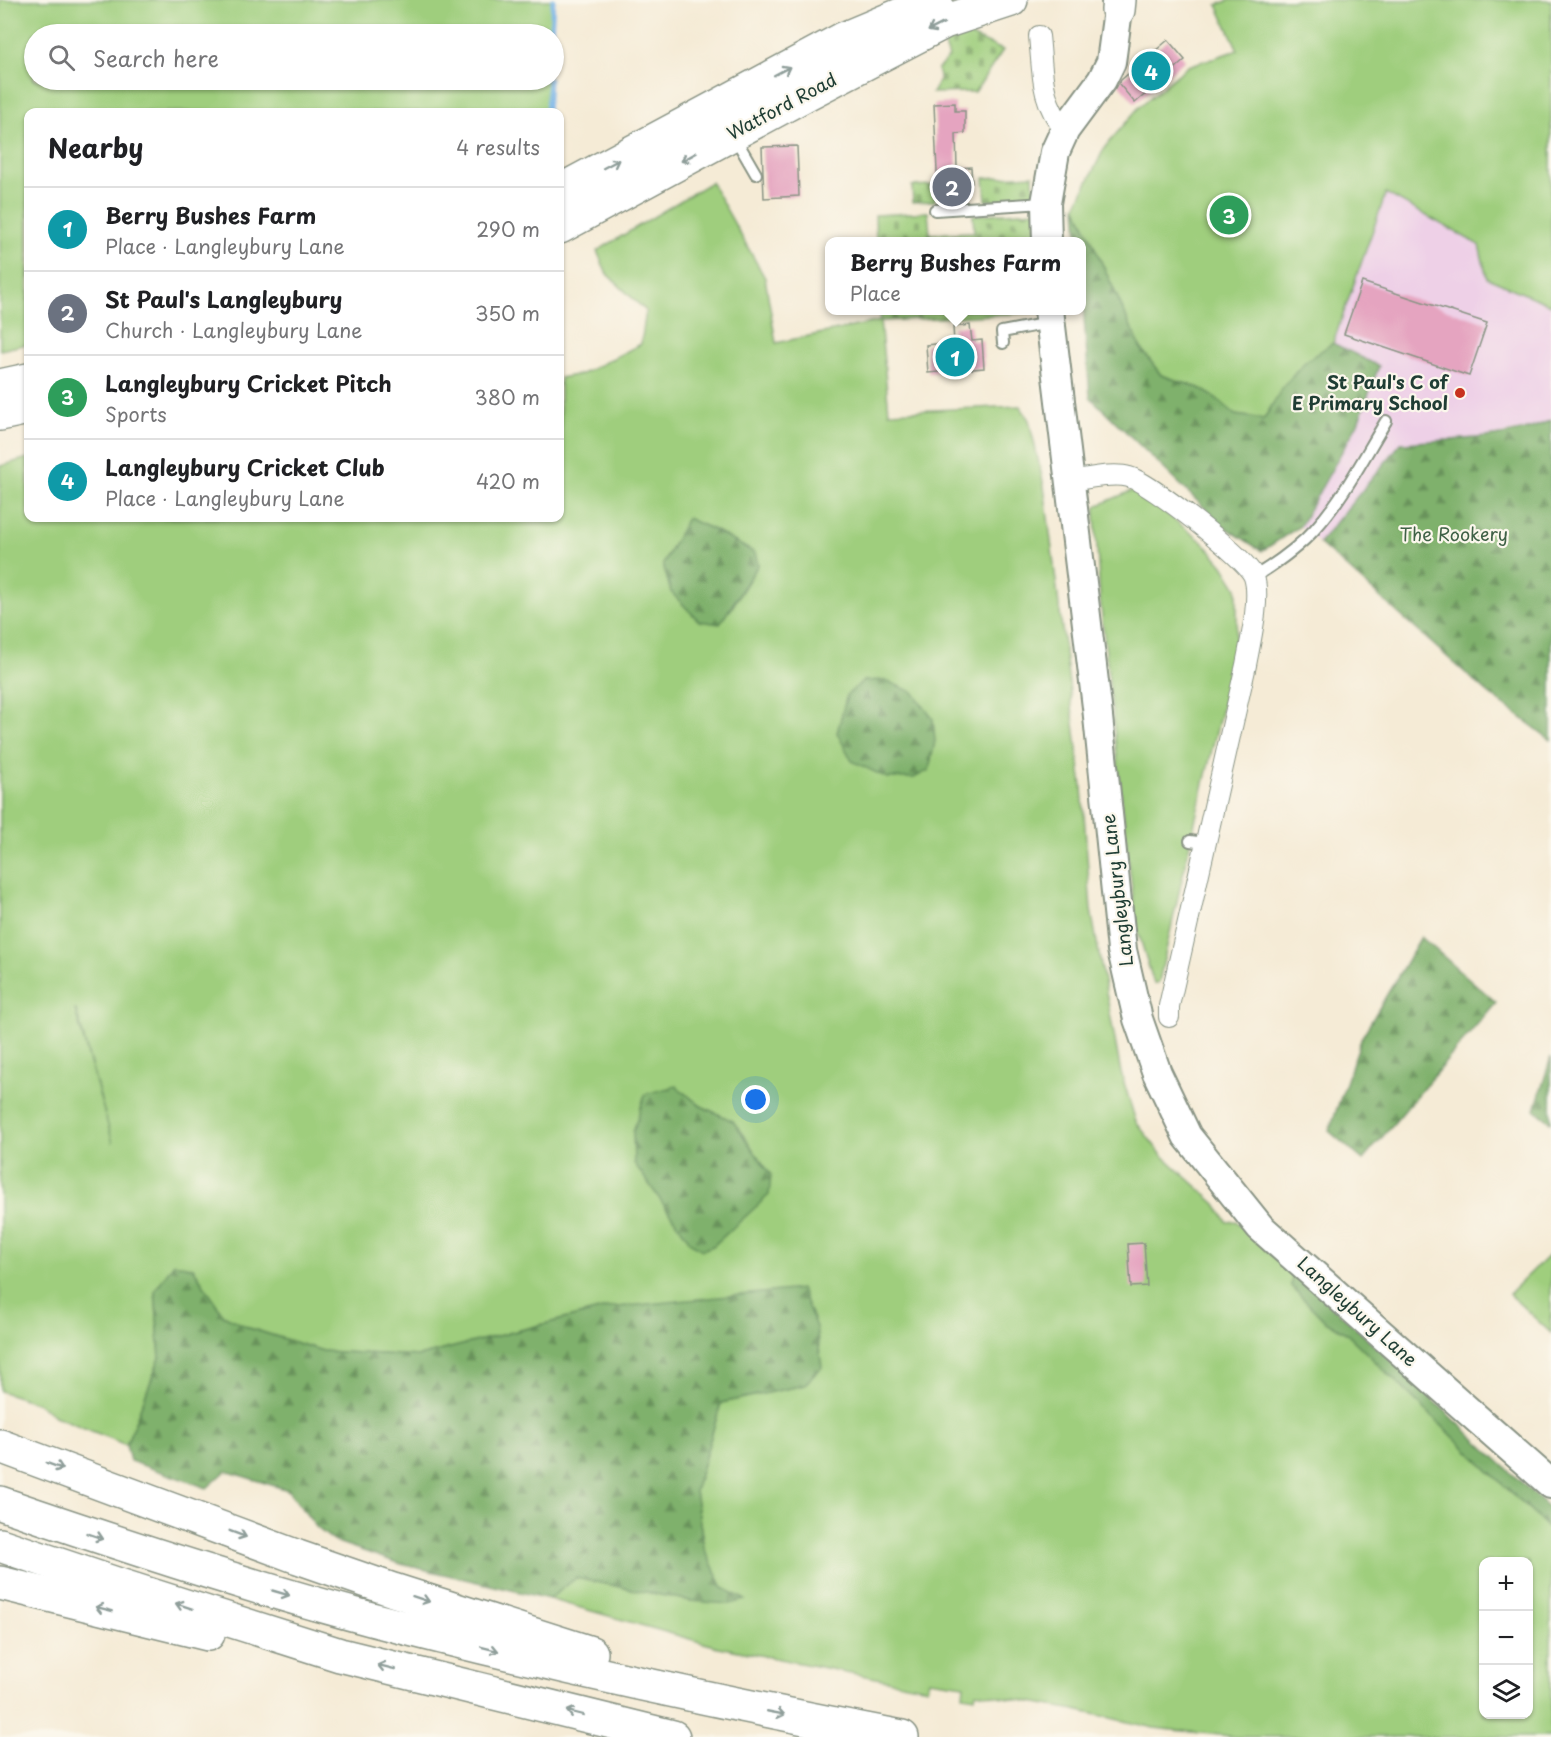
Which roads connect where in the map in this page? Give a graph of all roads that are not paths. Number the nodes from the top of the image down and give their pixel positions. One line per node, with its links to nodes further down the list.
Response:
1 (936, 0): 5 (highway, Watford Road, one-way to 1)
2 (1011, 0): 5 (highway, Watford Road, one-way to 5)
3 (1115, 7): 6 (street)
4 (1039, 36): 6 (street)
5 (724, 120): 7 (lane); 8 (highway, Watford Road, one-way to 5); 11 (highway, Watford Road, one-way to 11)
6 (1065, 130): 9 (street)
7 (756, 174)
8 (564, 189)
9 (1046, 203): 10 (lane); 12 (street)
10 (935, 210)
11 (564, 224)
12 (1047, 237)
13 (1049, 317): 14 (lane); 20 (street, Langleybury Lane)
14 (1003, 343)
15 (24, 381): 16 (highway)
16 (0, 386)
17 (24, 409): 18 (highway)
18 (0, 414)
19 (1386, 421): 21 (lane)
20 (1069, 481): 21 (street); 24 (street, Langleybury Lane)
21 (1254, 577): 22 (street)
22 (1169, 1017)
23 (0, 1446): 29 (highway, one-way to 29)
24 (1551, 1484)
25 (0, 1503): 29 (highway, one-way to 29)
26 (0, 1545): 28 (highway, one-way to 26)
27 (0, 1583): 28 (highway, one-way to 27)
28 (340, 1655): 30 (highway, one-way to 28)
29 (719, 1702): 31 (highway, one-way to 31)
30 (673, 1737)
31 (902, 1737)

